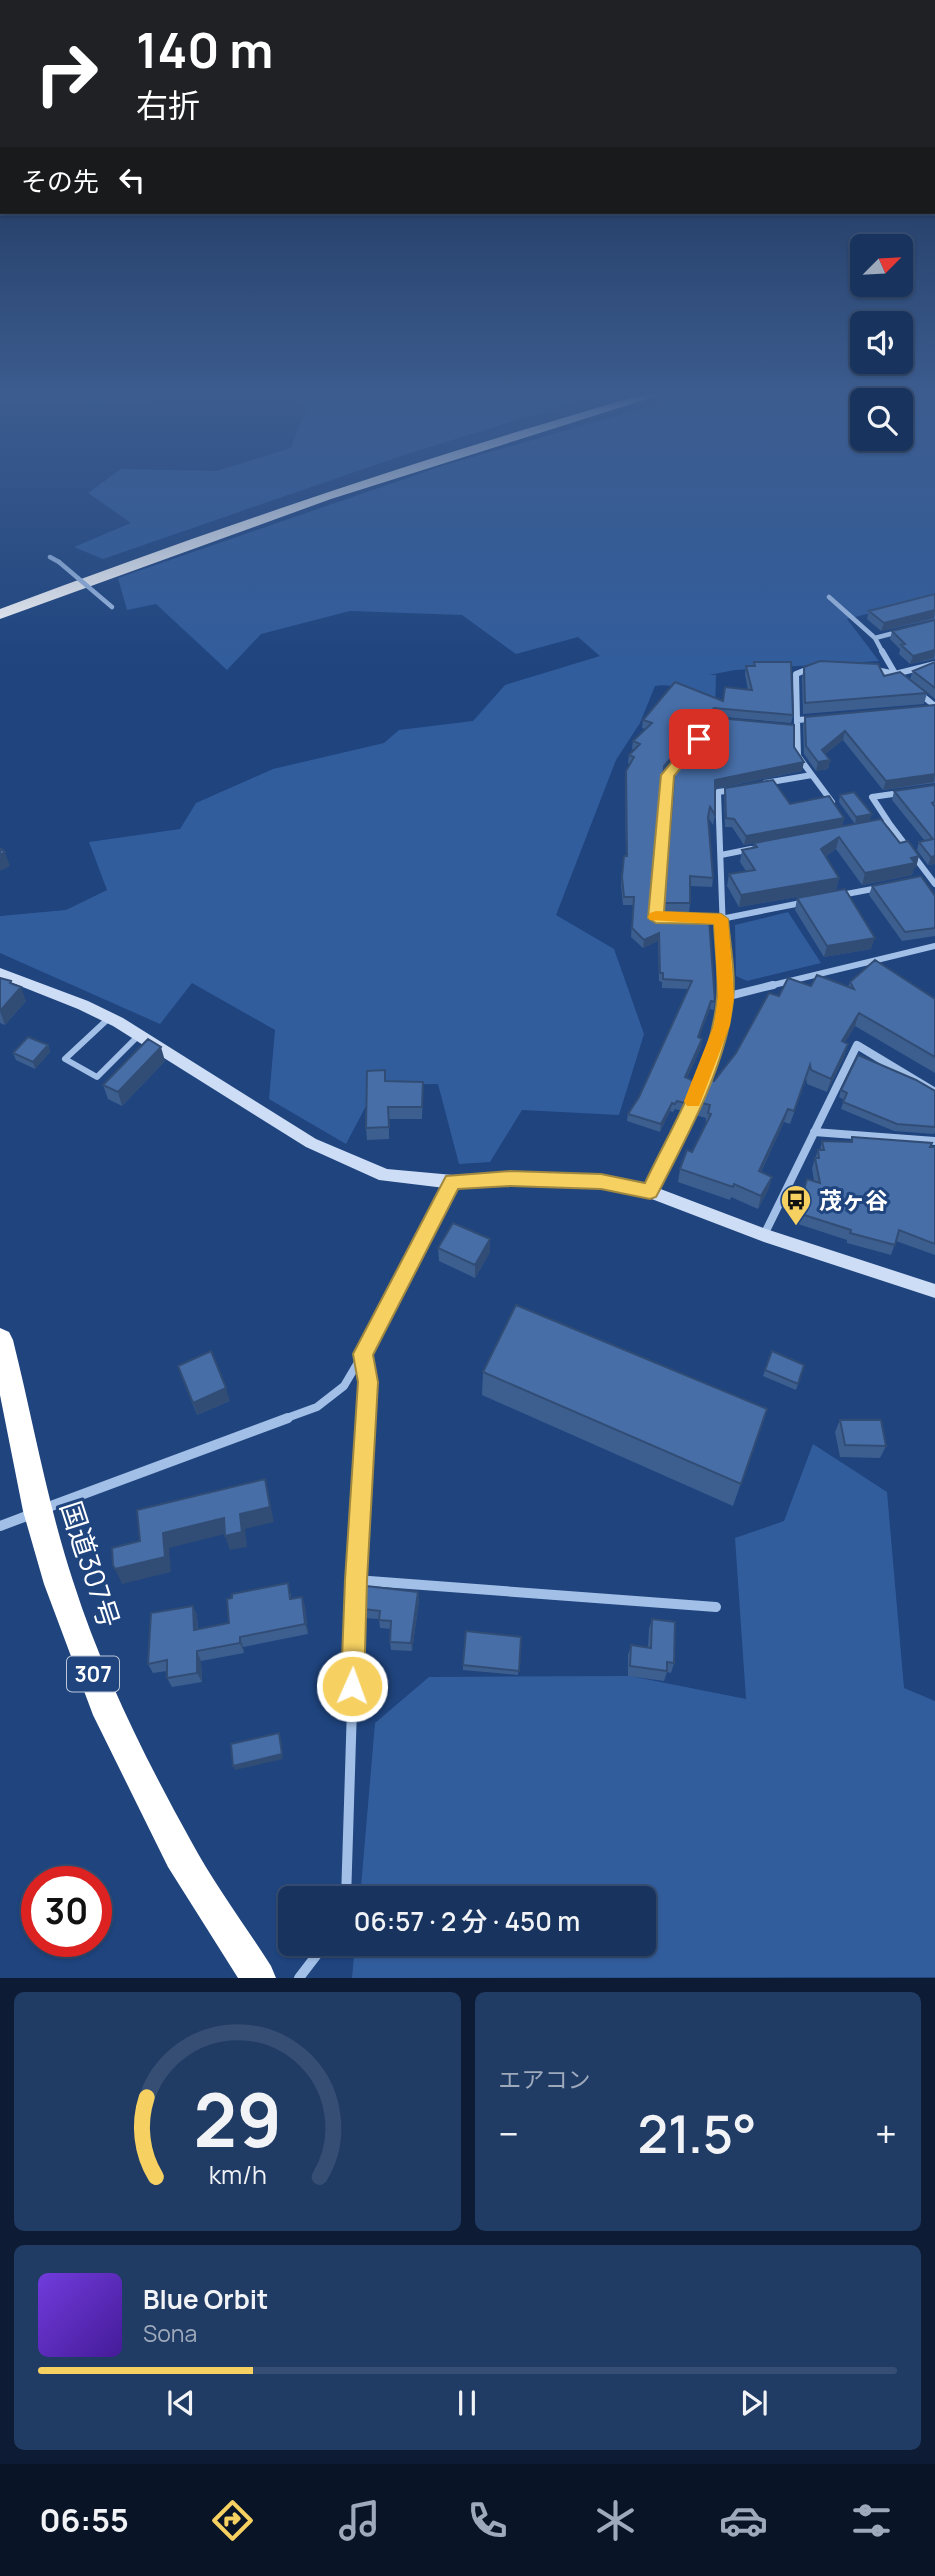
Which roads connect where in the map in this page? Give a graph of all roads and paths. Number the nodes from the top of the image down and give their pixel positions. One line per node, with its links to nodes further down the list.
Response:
1 (341, 486): 6 (highway)
2 (356, 486): 7 (highway)
3 (50, 557): 5 (street, bridge)
4 (829, 597): 9 (street)
5 (112, 607)
6 (0, 609)
7 (0, 614)
8 (911, 629): 9 (street)
9 (875, 638): 13 (street)
10 (935, 664): 13 (street)
11 (817, 666): 19 (street)
12 (867, 669): 13 (street)
13 (895, 674): 14 (street)
14 (905, 682)
15 (915, 690): 16 (street)
16 (935, 708): 17 (street)
17 (921, 710)
18 (825, 718): 19 (street)
19 (797, 720): 22 (street)
20 (728, 722): 38 (street)
21 (783, 728): 22 (street)
22 (797, 730): 23 (street)
23 (812, 775): 24 (street); 27 (street)
24 (758, 785)
25 (745, 787): 31 (street)
26 (910, 792): 28 (street)
27 (836, 808)
28 (889, 823): 29 (street); 32 (street)
29 (864, 828)
30 (760, 848): 31 (street)
31 (721, 855): 38 (street)
32 (930, 877): 33 (street); 34 (street)
33 (917, 880)
34 (935, 884)
35 (891, 885): 36 (street)
36 (838, 896)
37 (812, 901): 38 (street)
38 (721, 919): 41 (street)
39 (935, 946): 41 (street)
40 (0, 973): 42 (street)
41 (726, 997): 48 (street)
42 (109, 1018): 43 (street); 43 (lane)
43 (139, 1035): 47 (street)
44 (935, 1092): 45 (street)
45 (814, 1132): 46 (street); 49 (street)
46 (935, 1141)
47 (453, 1182): 48 (street); 52 (street)
48 (650, 1192): 49 (street)
49 (764, 1235): 50 (street)
50 (935, 1291)
51 (0, 1340): 53 (highway, 国道307号 / 307)
52 (363, 1354): 53 (street); 55 (street)
53 (37, 1511): 54 (street); 59 (highway, 国道307号 / 307)
54 (0, 1526)
55 (356, 1580): 56 (street); 57 (street)
56 (716, 1607)
57 (346, 1886)
58 (316, 1956): 60 (street)
59 (259, 1978)
60 (299, 1978)

